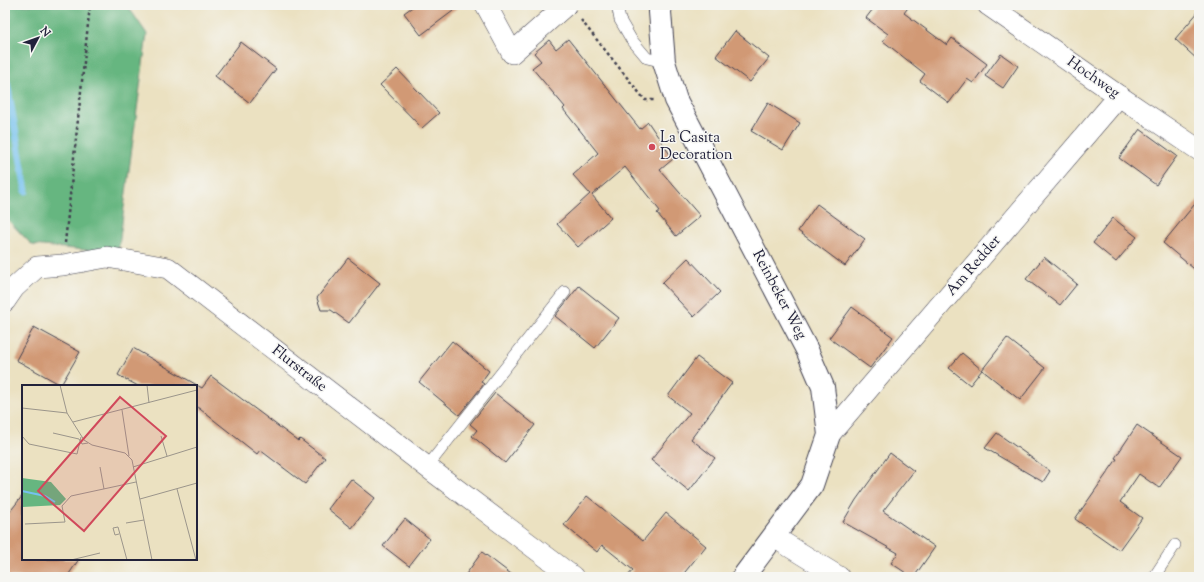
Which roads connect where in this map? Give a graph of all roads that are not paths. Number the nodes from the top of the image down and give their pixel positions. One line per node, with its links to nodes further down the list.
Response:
1 (486, 5): 5 (street)
2 (617, 5): 6 (lane)
3 (661, 5): 6 (main road, Reinbeker Weg)
4 (988, 5): 7 (street, Hochweg)
5 (572, 11)
6 (664, 62): 11 (main road, Reinbeker Weg)
7 (1119, 96): 8 (street, Hochweg); 11 (street, Am Redder)
8 (1199, 150)
9 (565, 292): 12 (lane)
10 (5, 301): 12 (street, Flurstraße)
11 (829, 435): 13 (main road, Reinbeker Weg)
12 (427, 467): 15 (street, Flurstraße)
13 (774, 537): 16 (main road, Reinbeker Weg); 17 (street)
14 (1175, 545): 18 (lane)
15 (573, 577)
16 (743, 577)
17 (839, 577)
18 (1154, 577)

